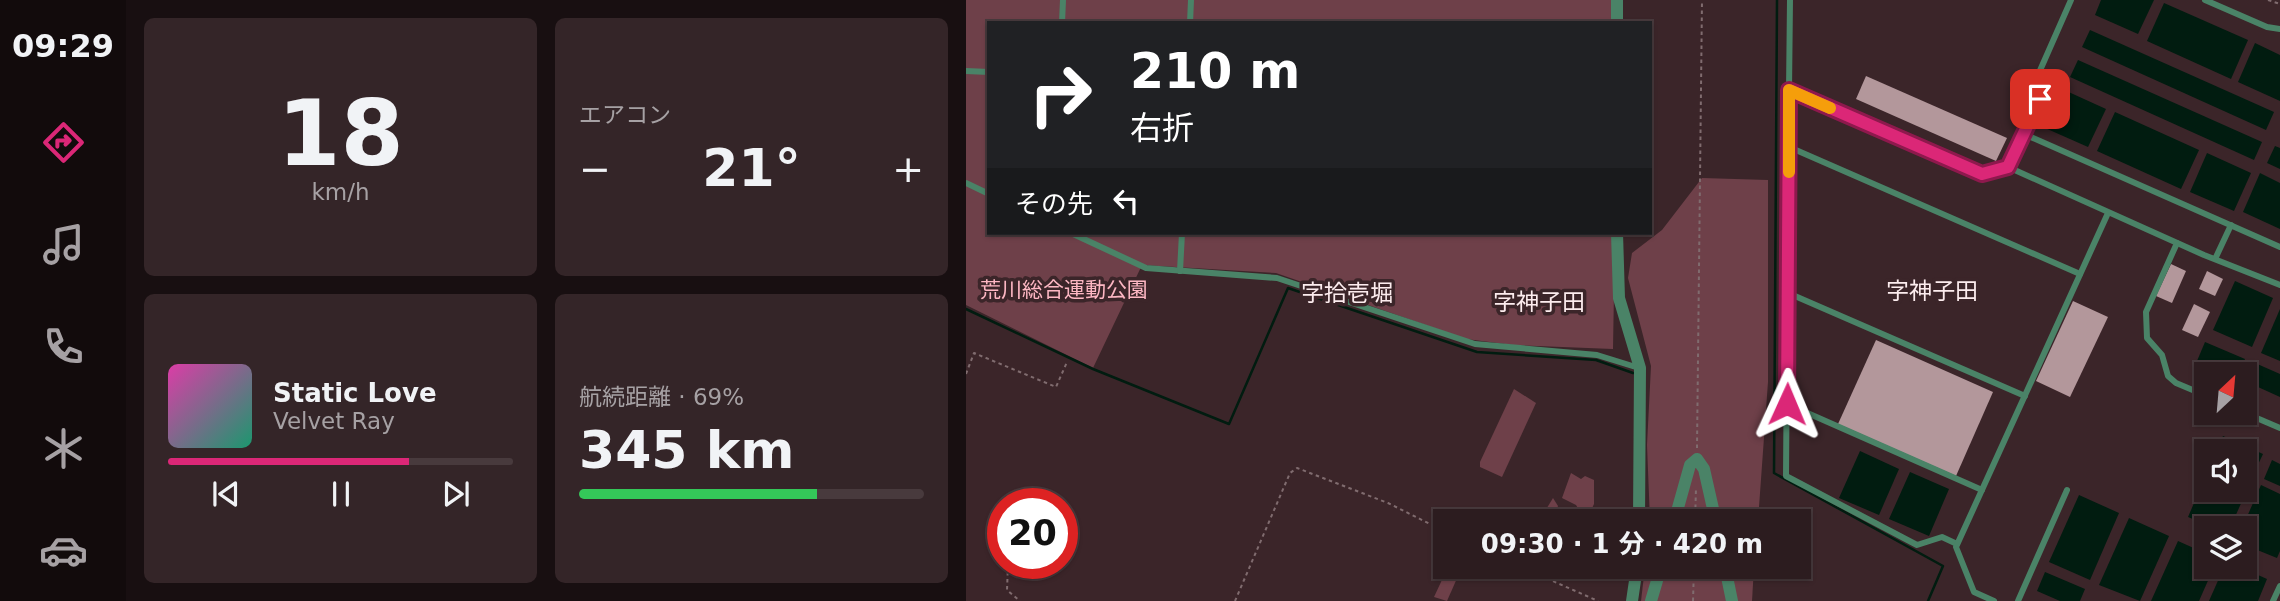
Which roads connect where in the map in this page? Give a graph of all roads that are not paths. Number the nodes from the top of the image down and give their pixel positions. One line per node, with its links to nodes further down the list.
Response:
1 (1063, 0): 7 (lane)
2 (1191, 0): 8 (lane)
3 (1617, 0): 9 (street)
4 (1790, 0): 13 (lane)
5 (2071, 0): 14 (lane)
6 (2205, 0): 10 (lane)
7 (1062, 21)
8 (1190, 21)
9 (1617, 21)
10 (2280, 29)
11 (966, 71): 12 (lane)
12 (987, 72)
13 (1789, 90): 15 (lane); 16 (lane)
14 (2024, 134): 16 (lane); 20 (lane)
15 (1789, 147): 28 (lane); 30 (lane)
16 (2008, 167): 19 (lane)
17 (966, 183): 18 (lane)
18 (987, 193)
19 (2108, 213): 24 (lane); 28 (lane)
20 (2231, 225): 25 (lane); 26 (lane)
21 (1075, 235): 27 (lane)
22 (1182, 235): 27 (lane)
23 (1616, 235): 31 (street)
24 (2177, 243): 26 (lane); 32 (lane)
25 (2280, 247)
26 (2216, 257): 29 (lane)
27 (1180, 271): 31 (lane)
28 (2080, 274): 33 (lane)
29 (2280, 285)
30 (1788, 293): 33 (lane); 34 (lane)
31 (1640, 368): 39 (street)
32 (2194, 391)
33 (2025, 396): 38 (lane)
34 (1787, 404): 38 (lane); 42 (lane)
35 (2258, 419): 36 (lane)
36 (2280, 428)
37 (2067, 490): 51 (lane)
38 (1982, 491): 42 (lane)
39 (1639, 509)
40 (1678, 509): 41 (street)
41 (1713, 509)
42 (1957, 544): 50 (lane)
43 (1635, 579): 47 (street)
44 (1657, 579): 48 (street)
45 (1728, 579): 49 (street)
46 (2280, 586): 52 (lane)
47 (1632, 601)
48 (1651, 601)
49 (1731, 601)
50 (1994, 601)
51 (2018, 601)
52 (2273, 601)

